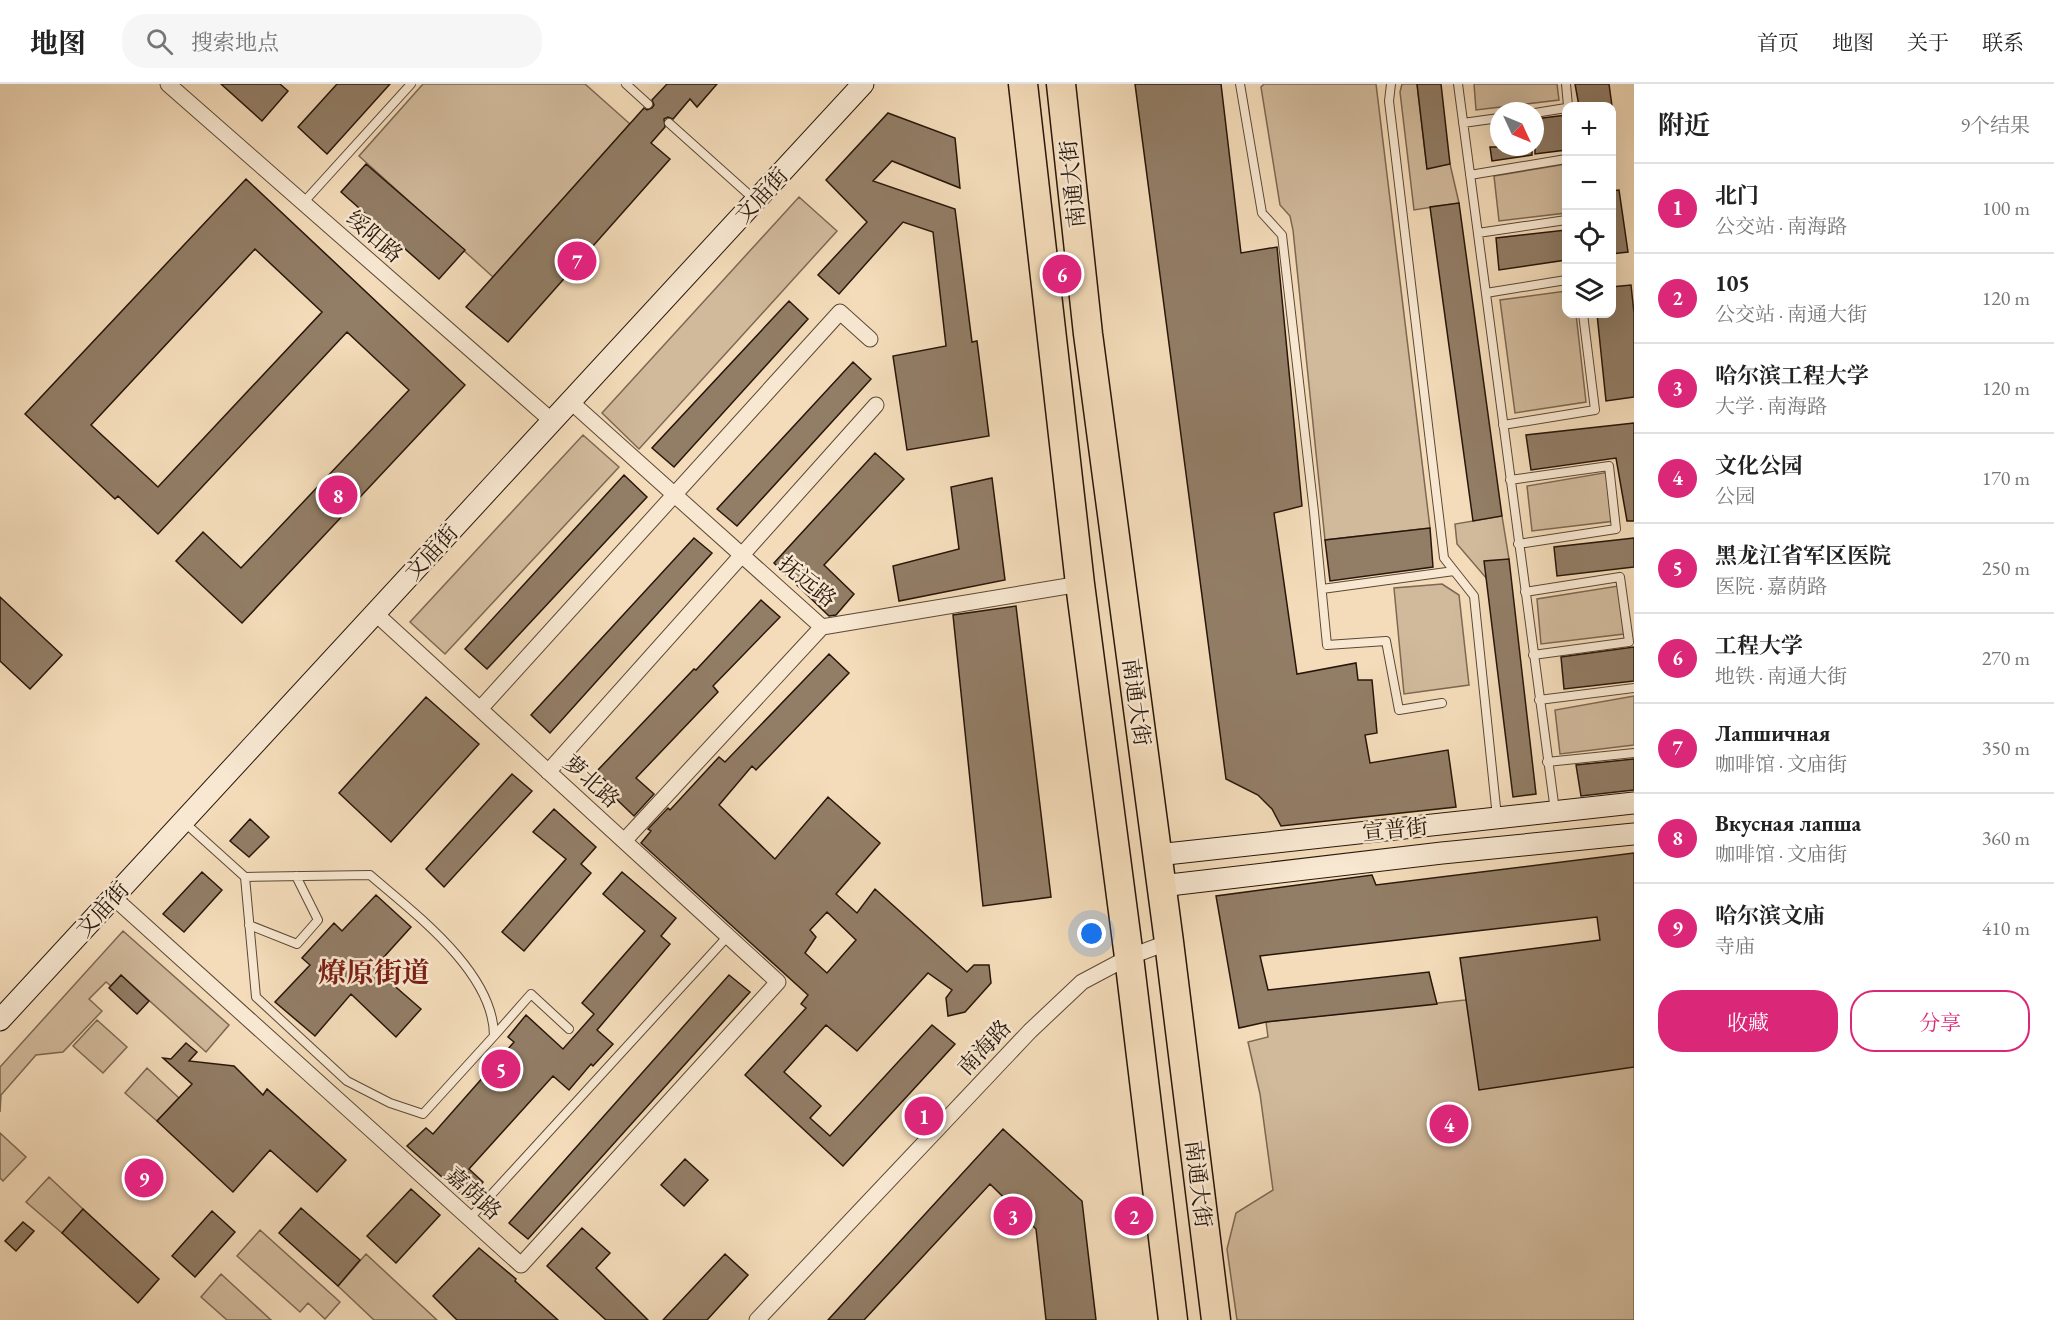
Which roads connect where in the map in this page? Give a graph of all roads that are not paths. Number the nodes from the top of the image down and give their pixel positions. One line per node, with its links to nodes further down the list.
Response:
1 (168, 84): 21 (street, 绥阳路)
2 (411, 84): 21 (lane)
3 (626, 84): 12 (lane)
4 (863, 84): 20 (main road, 文庙街)
5 (1023, 84): 37 (highway, 南通大街)
6 (1061, 84): 56 (highway, 南通大街)
7 (1240, 84): 38 (lane)
8 (1391, 84): 36 (lane)
9 (1458, 84): 17 (lane)
10 (1566, 84): 11 (lane)
11 (1567, 102)
12 (648, 104)
13 (1562, 108): 14 (lane)
14 (1544, 111)
15 (1490, 119): 17 (lane)
16 (669, 123): 20 (lane)
17 (1463, 123): 19 (lane)
18 (1562, 160): 19 (lane)
19 (1470, 175): 23 (lane)
20 (755, 201): 28 (main road, 文庙街)
21 (303, 203): 30 (street, 绥阳路)
22 (1562, 221): 23 (lane)
23 (1478, 233): 25 (lane)
24 (1562, 281): 25 (lane)
25 (1486, 293): 31 (lane)
26 (1584, 318): 31 (lane)
27 (870, 339): 33 (street)
28 (570, 401): 30 (main road, 文庙街); 33 (street, 抚远路)
29 (876, 405): 35 (street)
30 (552, 421): 40 (main road, 文庙街)
31 (1503, 425): 32 (lane)
32 (1510, 480): 34 (lane); 34 (lane)
33 (675, 495): 35 (street, 抚远路); 46 (street)
34 (1518, 544): 39 (lane)
35 (743, 555): 41 (street, 抚远路); 49 (street)
36 (1454, 571): 38 (lane); 52 (lane)
37 (1080, 584): 41 (street, 抚远路); 64 (highway, 南通大街)
38 (1322, 590): 45 (lane)
39 (1524, 592): 42 (lane); 42 (lane)
40 (375, 614): 46 (street, 萝北路); 53 (main road, 文庙街)
41 (822, 627): 55 (street)
42 (1533, 655): 44 (lane)
43 (1634, 688): 44 (lane)
44 (1539, 700): 48 (lane)
45 (1442, 703)
46 (480, 709): 49 (street, 萝北路)
47 (1634, 753): 48 (lane)
48 (1547, 762): 51 (lane)
49 (548, 772): 55 (street, 萝北路)
50 (1634, 802): 51 (main road, 宣普街)
51 (1555, 812): 52 (main road, 宣普街)
52 (1497, 818): 56 (main road, 宣普街)
53 (183, 821): 58 (lane); 60 (main road, 文庙街)
54 (1634, 834): 59 (main road, 宣普街)
55 (624, 841): 62 (street, 萝北路)
56 (1157, 855): 59 (highway, 南通大街)
57 (296, 876): 58 (lane); 61 (lane); 68 (lane)
58 (245, 877): 61 (lane)
59 (1161, 886): 63 (highway, 南通大街)
60 (113, 897): 66 (main road, 文庙街); 69 (street, 嘉荫路)
61 (249, 925): 68 (lane)
62 (728, 936): 65 (street, 萝北路); 69 (lane)
63 (1169, 942): 64 (street, 南海路); 72 (highway, 南通大街)
64 (1129, 957): 70 (street, 南海路); 71 (highway, 南通大街)
65 (778, 982): 69 (street, 嘉荫路)
66 (0, 1020)
67 (569, 1029): 68 (lane)
68 (494, 1036)
69 (469, 1219)
70 (757, 1320)
71 (1173, 1320)
72 (1216, 1320)

